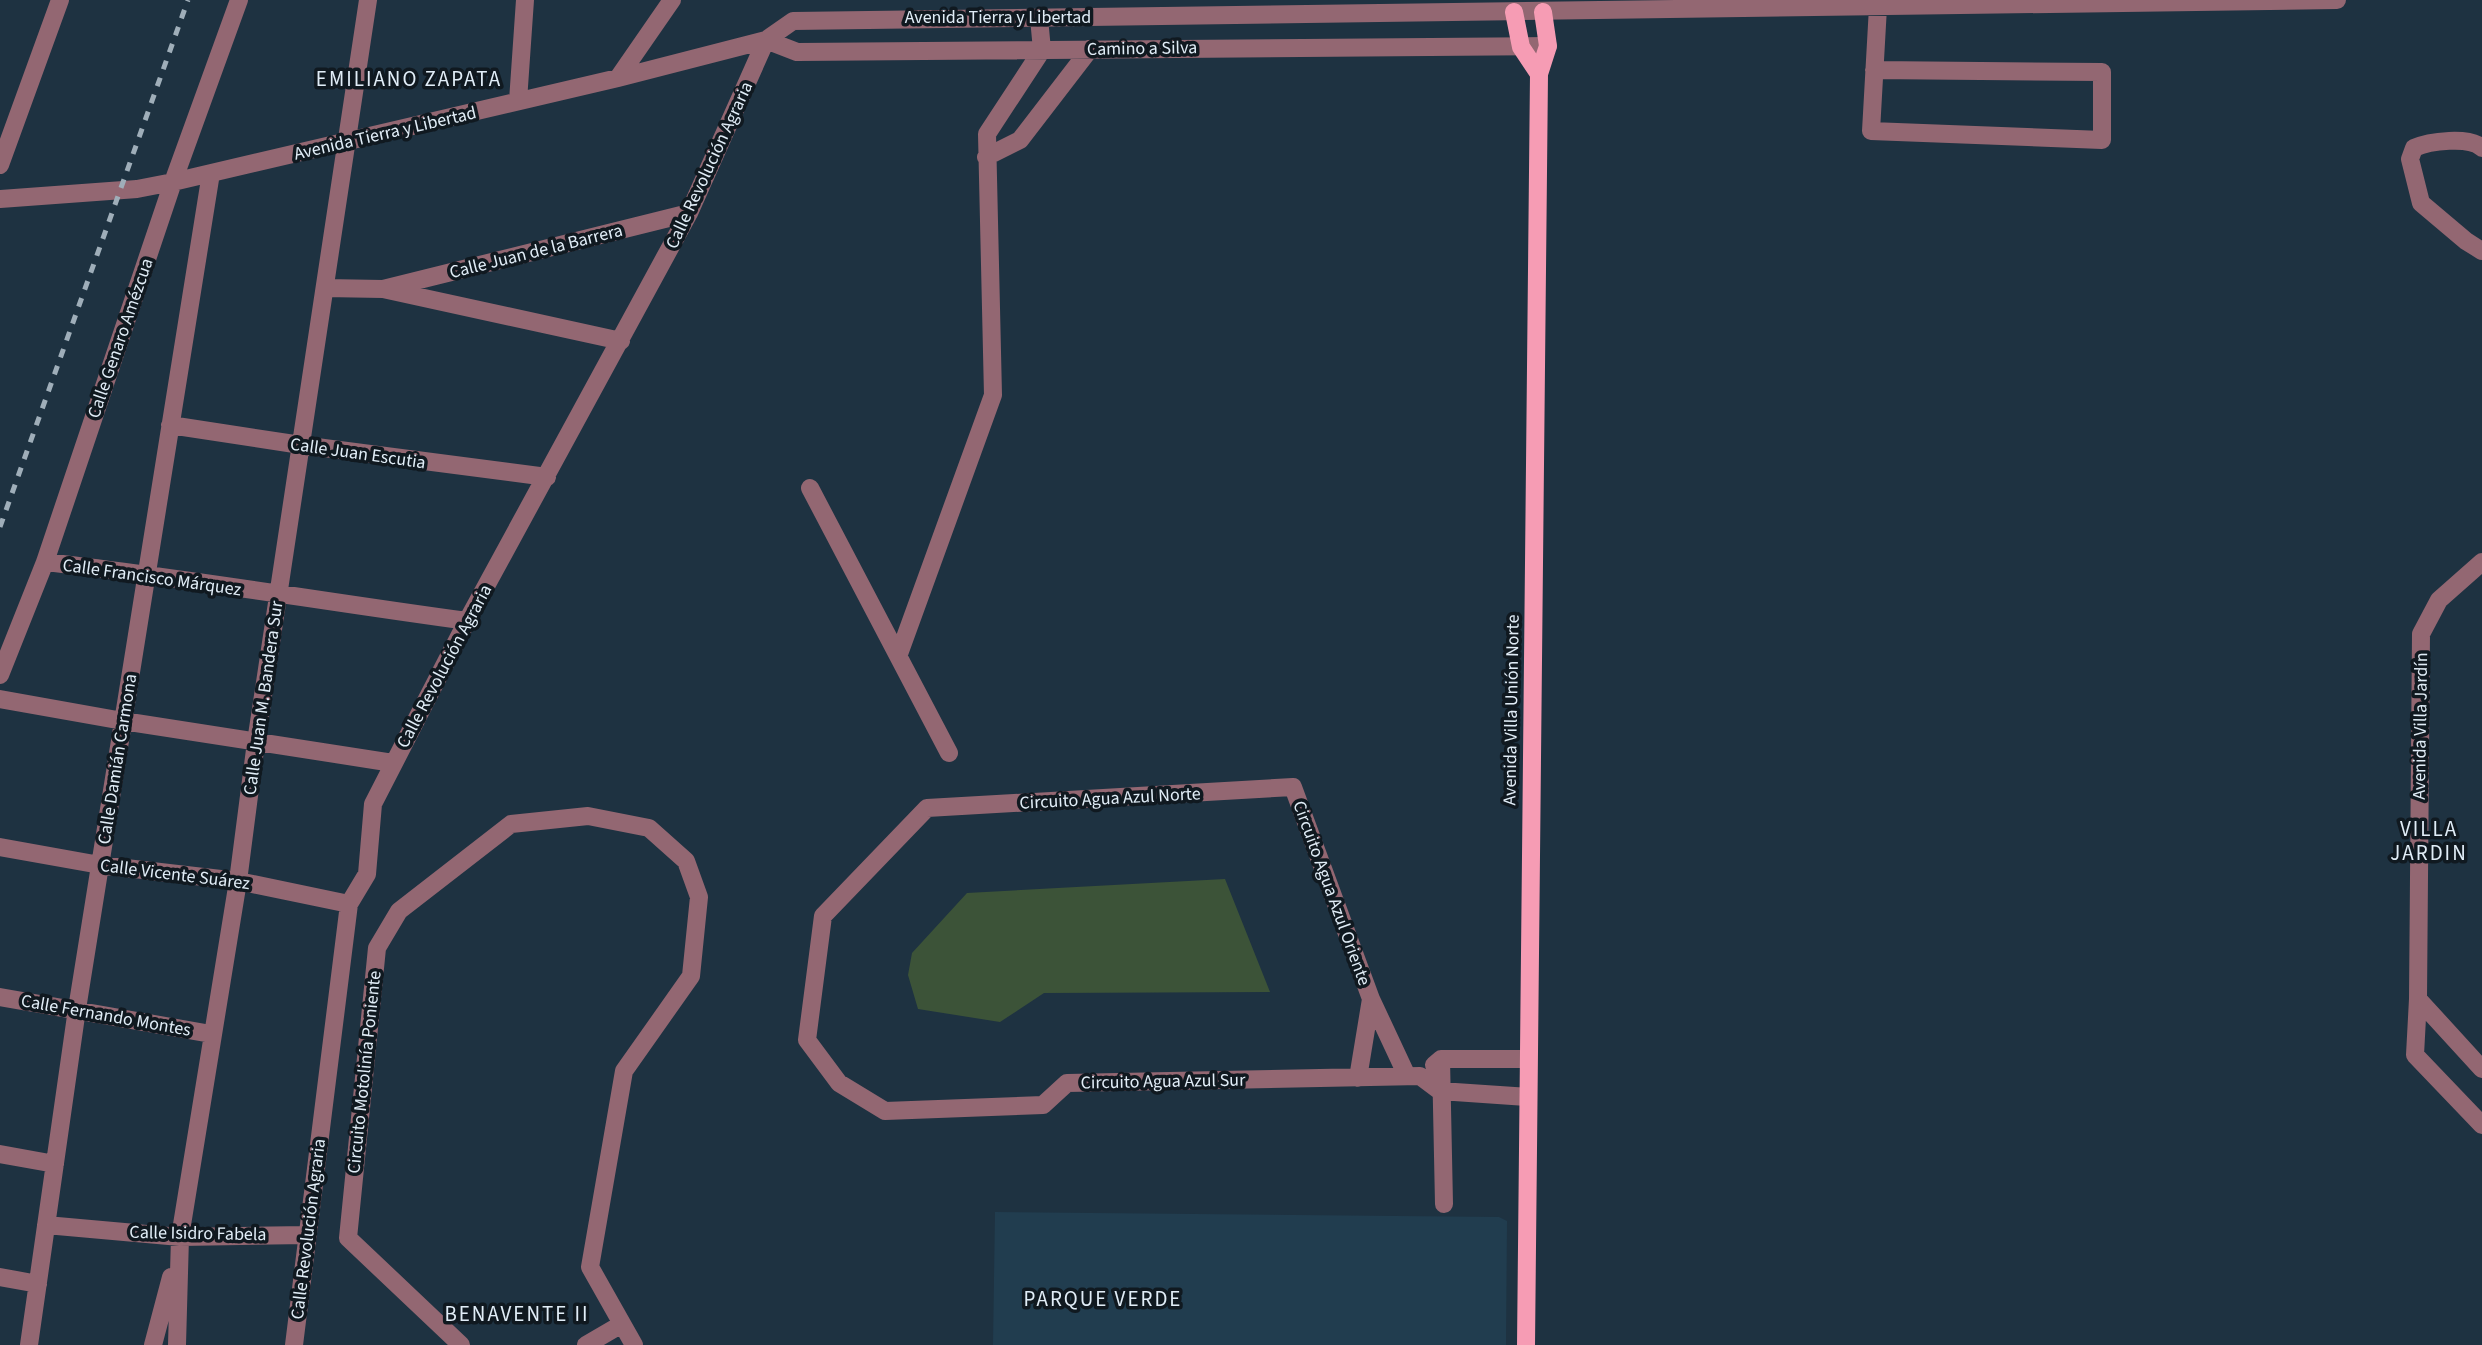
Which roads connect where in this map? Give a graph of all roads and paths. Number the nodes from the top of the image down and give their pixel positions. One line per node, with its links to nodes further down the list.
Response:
1 (61, 0): 27 (street)
2 (239, 0): 29 (street, Calle Genaro Amézcua)
3 (368, 0): 24 (street, Calle Juan M. Bandera Sur)
4 (526, 0): 23 (street)
5 (672, 0): 22 (street)
6 (2337, 0): 9 (street, Avenida Tierra y Libertad)
7 (1512, 6): 8 (street, Avenida Tierra y Libertad); 10 (street, Avenida Tierra y Libertad); 16 (main road)
8 (1542, 6): 9 (street, Avenida Tierra y Libertad); 15 (main road, Avenida Villa Unión Norte)
9 (1878, 7): 20 (street)
10 (1309, 14): 11 (street, Avenida Tierra y Libertad); 14 (street)
11 (1142, 16): 12 (street, Avenida Tierra y Libertad); 17 (street)
12 (1040, 18): 13 (street, Avenida Tierra y Libertad); 19 (street)
13 (766, 40): 19 (street, Camino a Silva); 22 (street, Avenida Tierra y Libertad); 31 (street, Calle Revolución Agraria)
14 (1309, 46): 16 (street, Camino a Silva); 17 (street, Camino a Silva)
15 (1548, 46): 16 (street, Camino a Silva); 21 (main road, Avenida Villa Unión Norte)
16 (1521, 47): 21 (main road)
17 (1144, 48): 18 (street, Camino a Silva)
18 (1090, 49): 19 (street, Camino a Silva); 26 (street)
19 (1042, 50): 26 (street)
20 (1874, 70): 20 (street)
21 (1539, 75): 63 (main road, Avenida Villa Unión Norte)
22 (618, 78): 23 (street, Avenida Tierra y Libertad)
23 (518, 101): 24 (street, Avenida Tierra y Libertad)
24 (347, 141): 28 (street, Avenida Tierra y Libertad); 33 (street, Calle Juan M. Bandera Sur)
25 (2482, 148): 32 (street)
26 (986, 157): 45 (street)
27 (0, 165)
28 (211, 173): 29 (street, Avenida Tierra y Libertad); 36 (street, Calle Damián Carmona)
29 (173, 182): 30 (street, Avenida Tierra y Libertad); 40 (street, Calle Genaro Amézcua)
30 (0, 199)
31 (689, 213): 34 (street, Calle Juan de la Barrera); 35 (street, Calle Revolución Agraria)
32 (2482, 251)
33 (325, 288): 34 (street, Calle Juan de la Barrera); 37 (street, Calle Juan M. Bandera Sur)
34 (383, 289): 35 (street, Calle Juan de la Barrera)
35 (621, 341): 38 (street, Calle Revolución Agraria)
36 (170, 425): 37 (street, Calle Juan Escutia); 42 (street, Calle Damián Carmona)
37 (301, 445): 38 (street, Calle Juan Escutia); 43 (street, Calle Juan M. Bandera Sur)
38 (547, 477): 44 (street, Calle Revolución Agraria)
39 (810, 488): 45 (street)
40 (45, 562): 42 (street, Calle Francisco Márquez); 46 (street, Calle Genaro Amézcua)
41 (2482, 562): 59 (street, Avenida Villa Jardín)
42 (146, 574): 43 (street, Calle Francisco Márquez); 48 (street, Calle Damián Carmona)
43 (278, 595): 44 (street, Calle Francisco Márquez); 49 (street, Calle Juan M. Bandera Sur)
44 (467, 621): 51 (street, Calle Revolución Agraria)
45 (899, 654): 50 (street)
46 (0, 676)
47 (0, 699): 48 (street)
48 (123, 721): 49 (street); 54 (street, Calle Damián Carmona)
49 (256, 742): 51 (street); 55 (street, Calle Juan M. Bandera Sur)
50 (949, 753)
51 (393, 763): 56 (street, Calle Revolución Agraria)
52 (1293, 787): 58 (street, Circuito Agua Azul Oriente); 67 (street, Circuito Agua Azul Norte)
53 (0, 847): 54 (street, Calle Vicente Suárez)
54 (100, 865): 55 (street, Calle Vicente Suárez); 60 (street, Calle Damián Carmona)
55 (238, 881): 56 (street, Calle Vicente Suárez); 61 (street, Calle Juan M. Bandera Sur)
56 (349, 904): 75 (street, Calle Revolución Agraria)
57 (0, 997): 60 (street, Calle Fernando Montes)
58 (1371, 999): 65 (street, Circuito Agua Azul Oriente); 66 (street, Circuito Agua Azul Oriente)
59 (2418, 999): 64 (street); 70 (street, Avenida Villa Jardín)
60 (77, 1009): 61 (street, Calle Fernando Montes); 72 (street, Calle Damián Carmona)
61 (211, 1034): 76 (street, Calle Juan M. Bandera Sur)
62 (1441, 1059): 63 (street); 65 (street); 68 (street)
63 (1528, 1059): 69 (main road, Avenida Villa Unión Norte)
64 (2482, 1069)
65 (1414, 1076): 66 (street, Circuito Agua Azul Sur); 68 (street)
66 (1357, 1079): 67 (street, Circuito Agua Azul Sur)
67 (839, 1083)
68 (1440, 1091): 69 (street); 73 (street)
69 (1528, 1097): 87 (main road, Avenida Villa Unión Norte)
70 (2482, 1125)
71 (0, 1154): 72 (street)
72 (55, 1164): 74 (street, Calle Damián Carmona)
73 (1444, 1204)
74 (46, 1225): 76 (street, Calle Isidro Fabela); 78 (street, Calle Damián Carmona)
75 (307, 1235): 76 (street, Calle Isidro Fabela); 83 (street, Calle Revolución Agraria)
76 (179, 1245): 81 (street, Calle Juan M. Bandera Sur); 82 (street, Calle Juan M. Bandera Sur)
77 (0, 1277): 78 (street)
78 (38, 1283): 80 (street, Calle Damián Carmona)
79 (622, 1324): 84 (street, Circuito Motolinía Poniente); 85 (street); 86 (street)
80 (29, 1345)
81 (153, 1345)
82 (177, 1345)
83 (294, 1345)
84 (461, 1345)
85 (586, 1345)
86 (634, 1345)
87 (1526, 1345)

